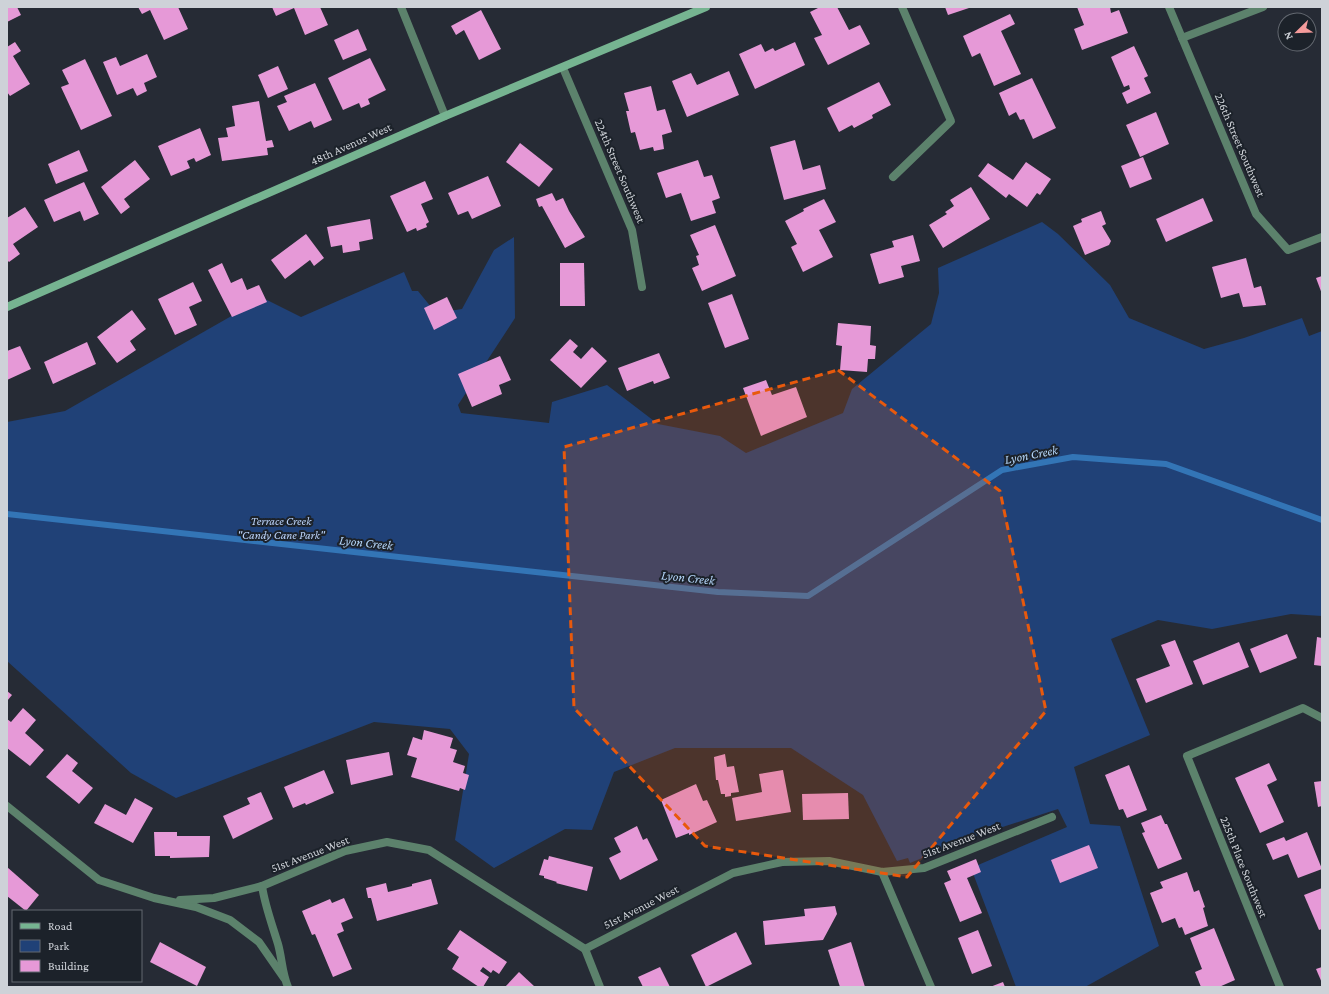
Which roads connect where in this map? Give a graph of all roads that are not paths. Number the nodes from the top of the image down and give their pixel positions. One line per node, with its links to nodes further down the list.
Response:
1 (401, 7): 9 (street)
2 (706, 7): 6 (main road, 48th Avenue West)
3 (902, 7): 10 (street)
4 (1169, 7): 7 (street, 226th Street Southwest)
5 (1264, 7): 7 (street)
6 (688, 10): 8 (main road, 48th Avenue West)
7 (1182, 38): 11 (street, 226th Street Southwest)
8 (563, 68): 9 (main road, 48th Avenue West); 12 (street, 224th Street Southwest)
9 (445, 116): 13 (main road, 48th Avenue West)
10 (893, 177)
11 (1322, 237)
12 (642, 287)
13 (7, 307)
14 (1322, 718): 25 (street, 225th Place Southwest)
15 (7, 806): 19 (street)
16 (1052, 817): 17 (street, 51st Avenue West)
17 (882, 872): 20 (street, 51st Avenue West); 24 (street)
18 (262, 886): 19 (street, 51st Avenue West); 20 (street, 51st Avenue West); 21 (street)
19 (172, 901): 21 (street)
20 (585, 949): 23 (street)
21 (284, 978): 22 (street)
22 (288, 987)
23 (600, 987)
24 (931, 987)
25 (1280, 987)

